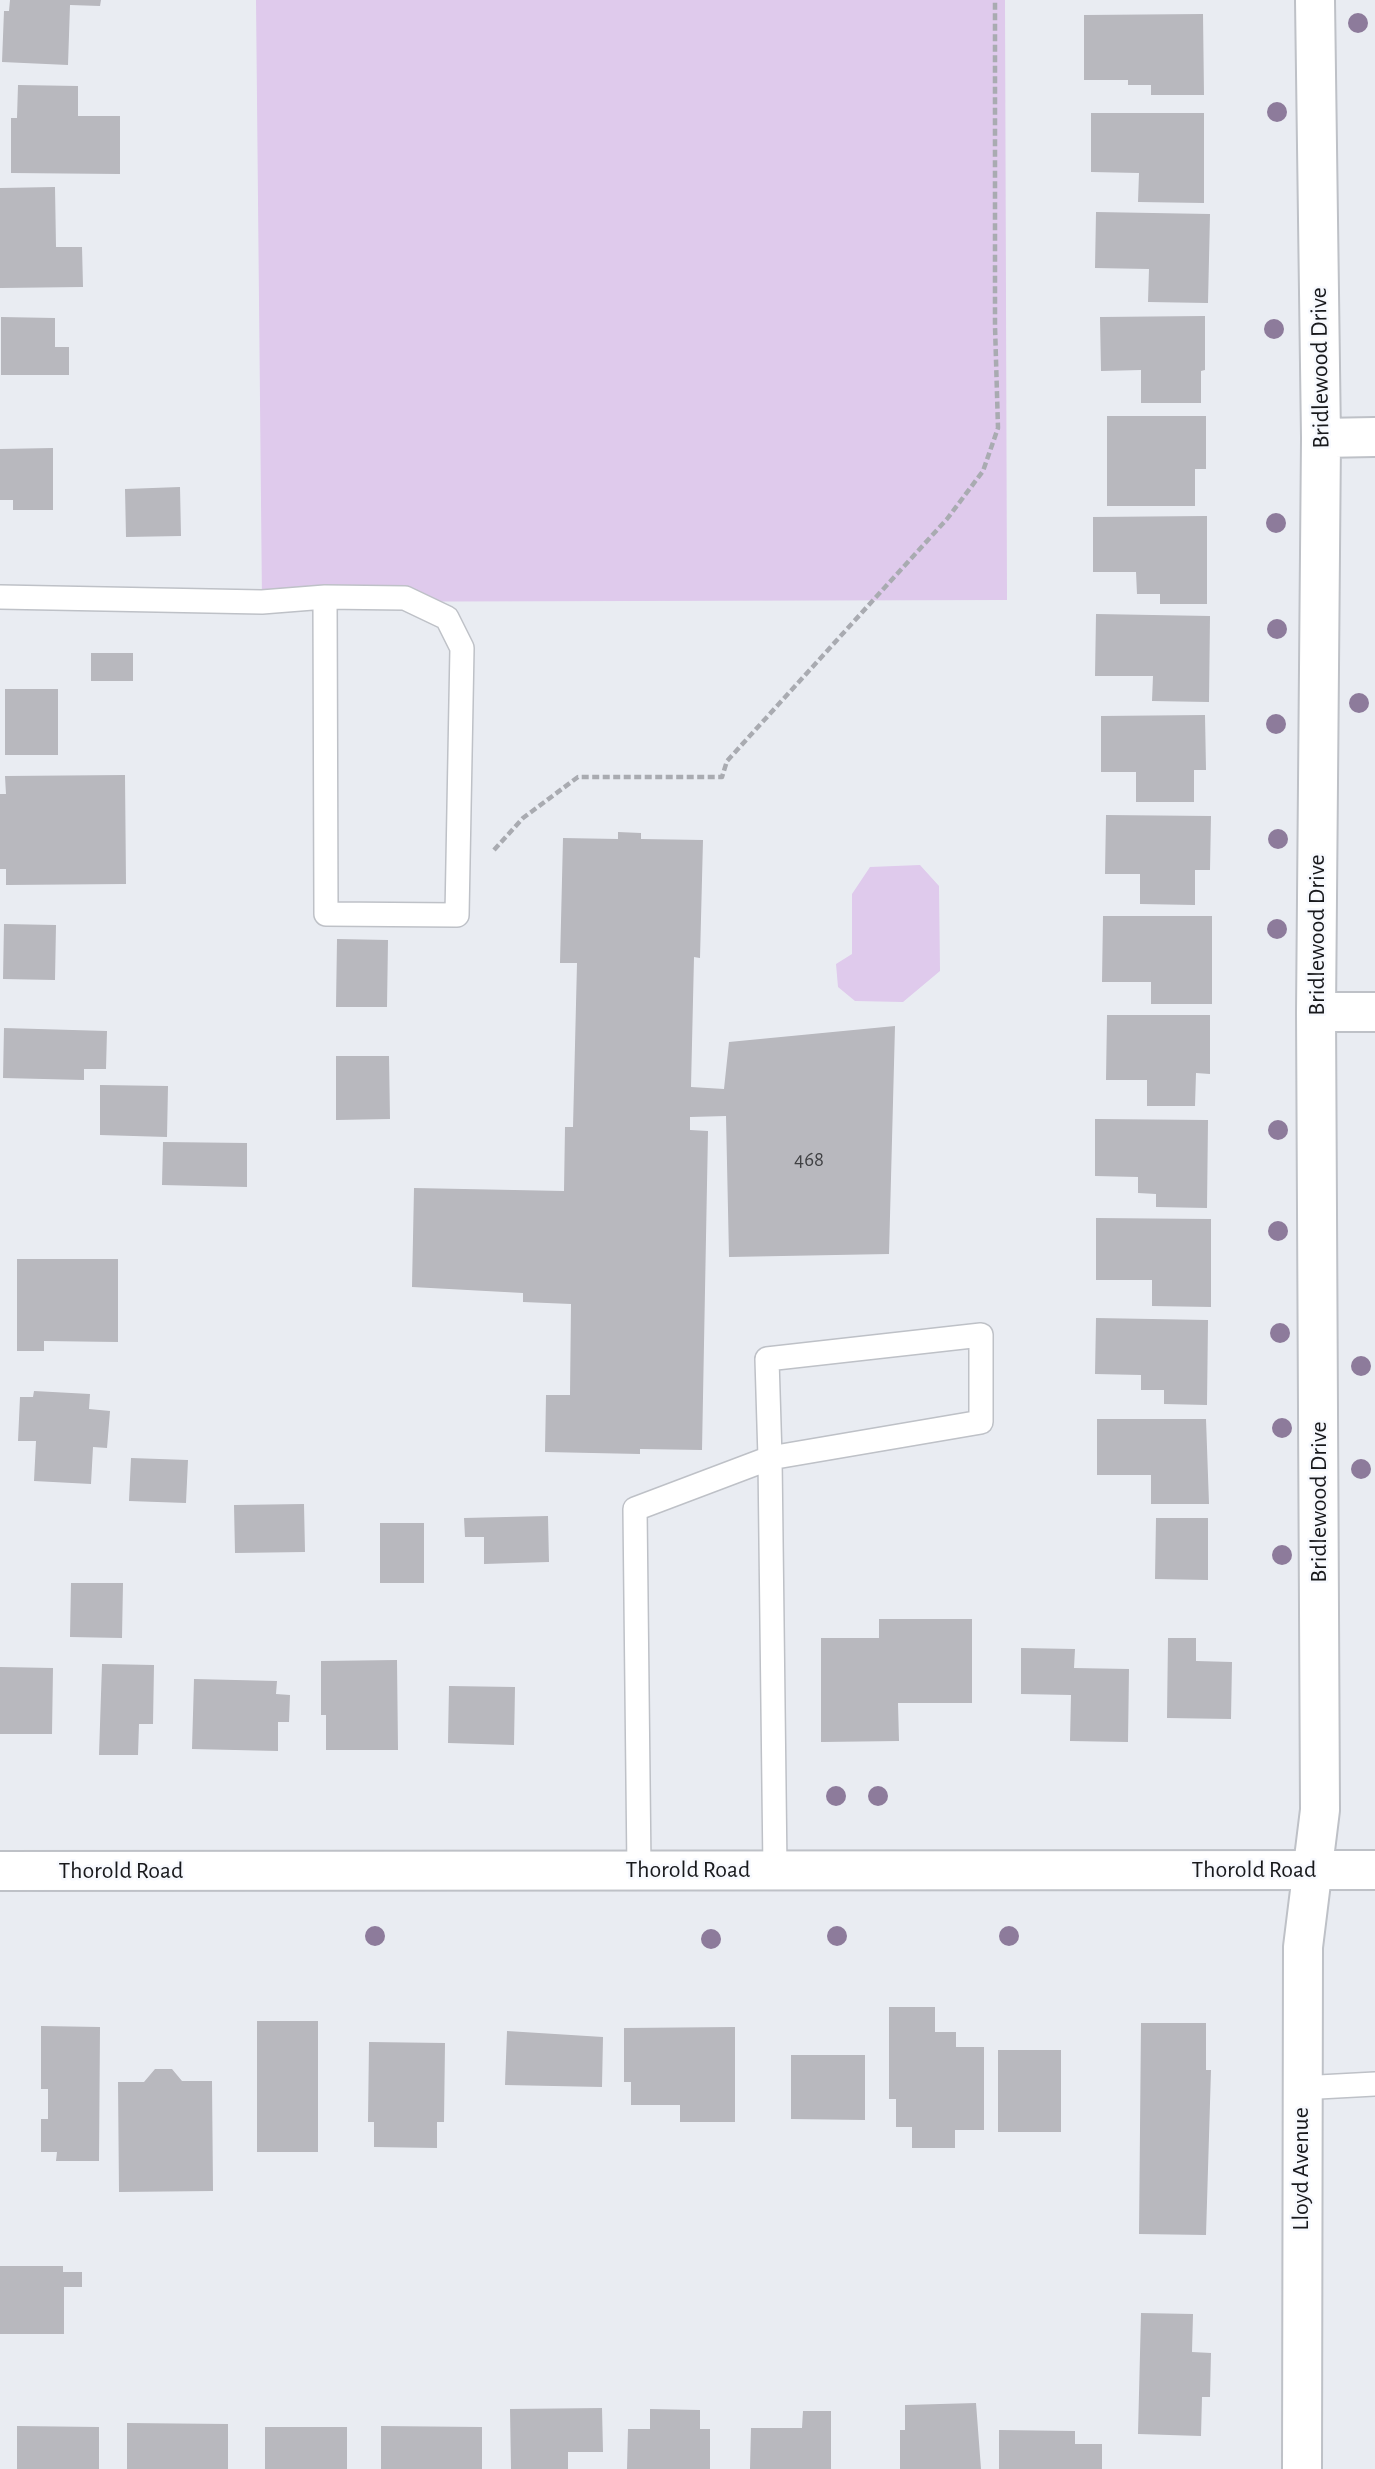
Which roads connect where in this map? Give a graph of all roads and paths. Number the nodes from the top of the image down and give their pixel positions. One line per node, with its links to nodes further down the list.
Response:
1 (995, 0): 7 (path)
2 (1315, 0): 3 (street, Bridlewood Drive)
3 (1321, 438): 4 (street); 8 (street, Bridlewood Drive)
4 (1375, 438)
5 (0, 597): 6 (lane)
6 (325, 597): 7 (lane); 7 (lane)
7 (458, 888)
8 (1317, 1012): 9 (street); 13 (street, Bridlewood Drive)
9 (1375, 1012)
10 (770, 1458): 10 (lane); 11 (lane); 12 (lane)
11 (639, 1870): 12 (street, Thorold Road); 15 (street, Thorold Road)
12 (775, 1870): 13 (street, Thorold Road)
13 (1313, 1870): 14 (street, Thorold Road); 17 (street, Lloyd Avenue)
14 (1375, 1870)
15 (0, 1871)
16 (1375, 2084): 17 (lane)
17 (1300, 2088): 18 (street, Lloyd Avenue)
18 (1302, 2469)

